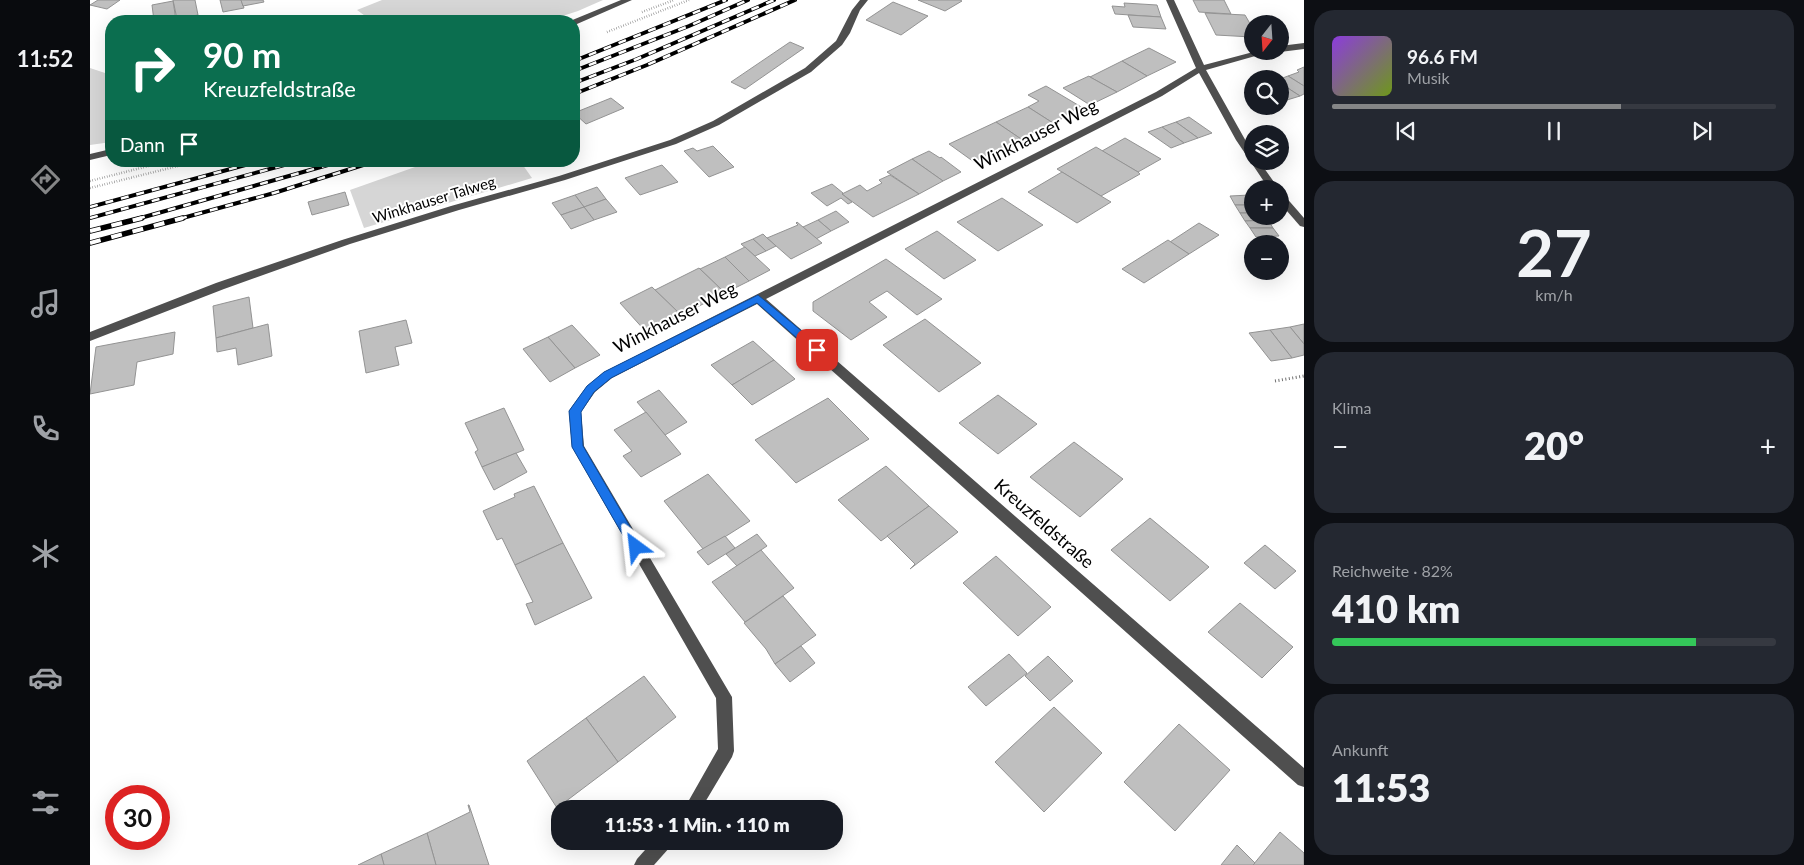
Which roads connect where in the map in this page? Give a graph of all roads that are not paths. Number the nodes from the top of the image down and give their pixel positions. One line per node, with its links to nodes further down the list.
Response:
1 (628, 0): 4 (street)
2 (864, 0): 15 (street, Winkhauser Talweg)
3 (1170, 0): 8 (street)
4 (580, 20)
5 (1304, 46): 6 (street)
6 (1289, 48)
7 (1244, 57): 8 (street, Winkhauser Weg)
8 (1200, 70): 9 (street); 14 (street, Winkhauser Weg)
9 (1244, 146)
10 (105, 153): 11 (street)
11 (90, 157)
12 (1289, 207): 13 (street)
13 (1304, 224)
14 (758, 298): 16 (street, Kreuzfeldstraße); 17 (street, Winkhauser Weg)
15 (90, 337)
16 (1304, 779)
17 (697, 800)
18 (656, 850): 19 (street)
19 (643, 865)

